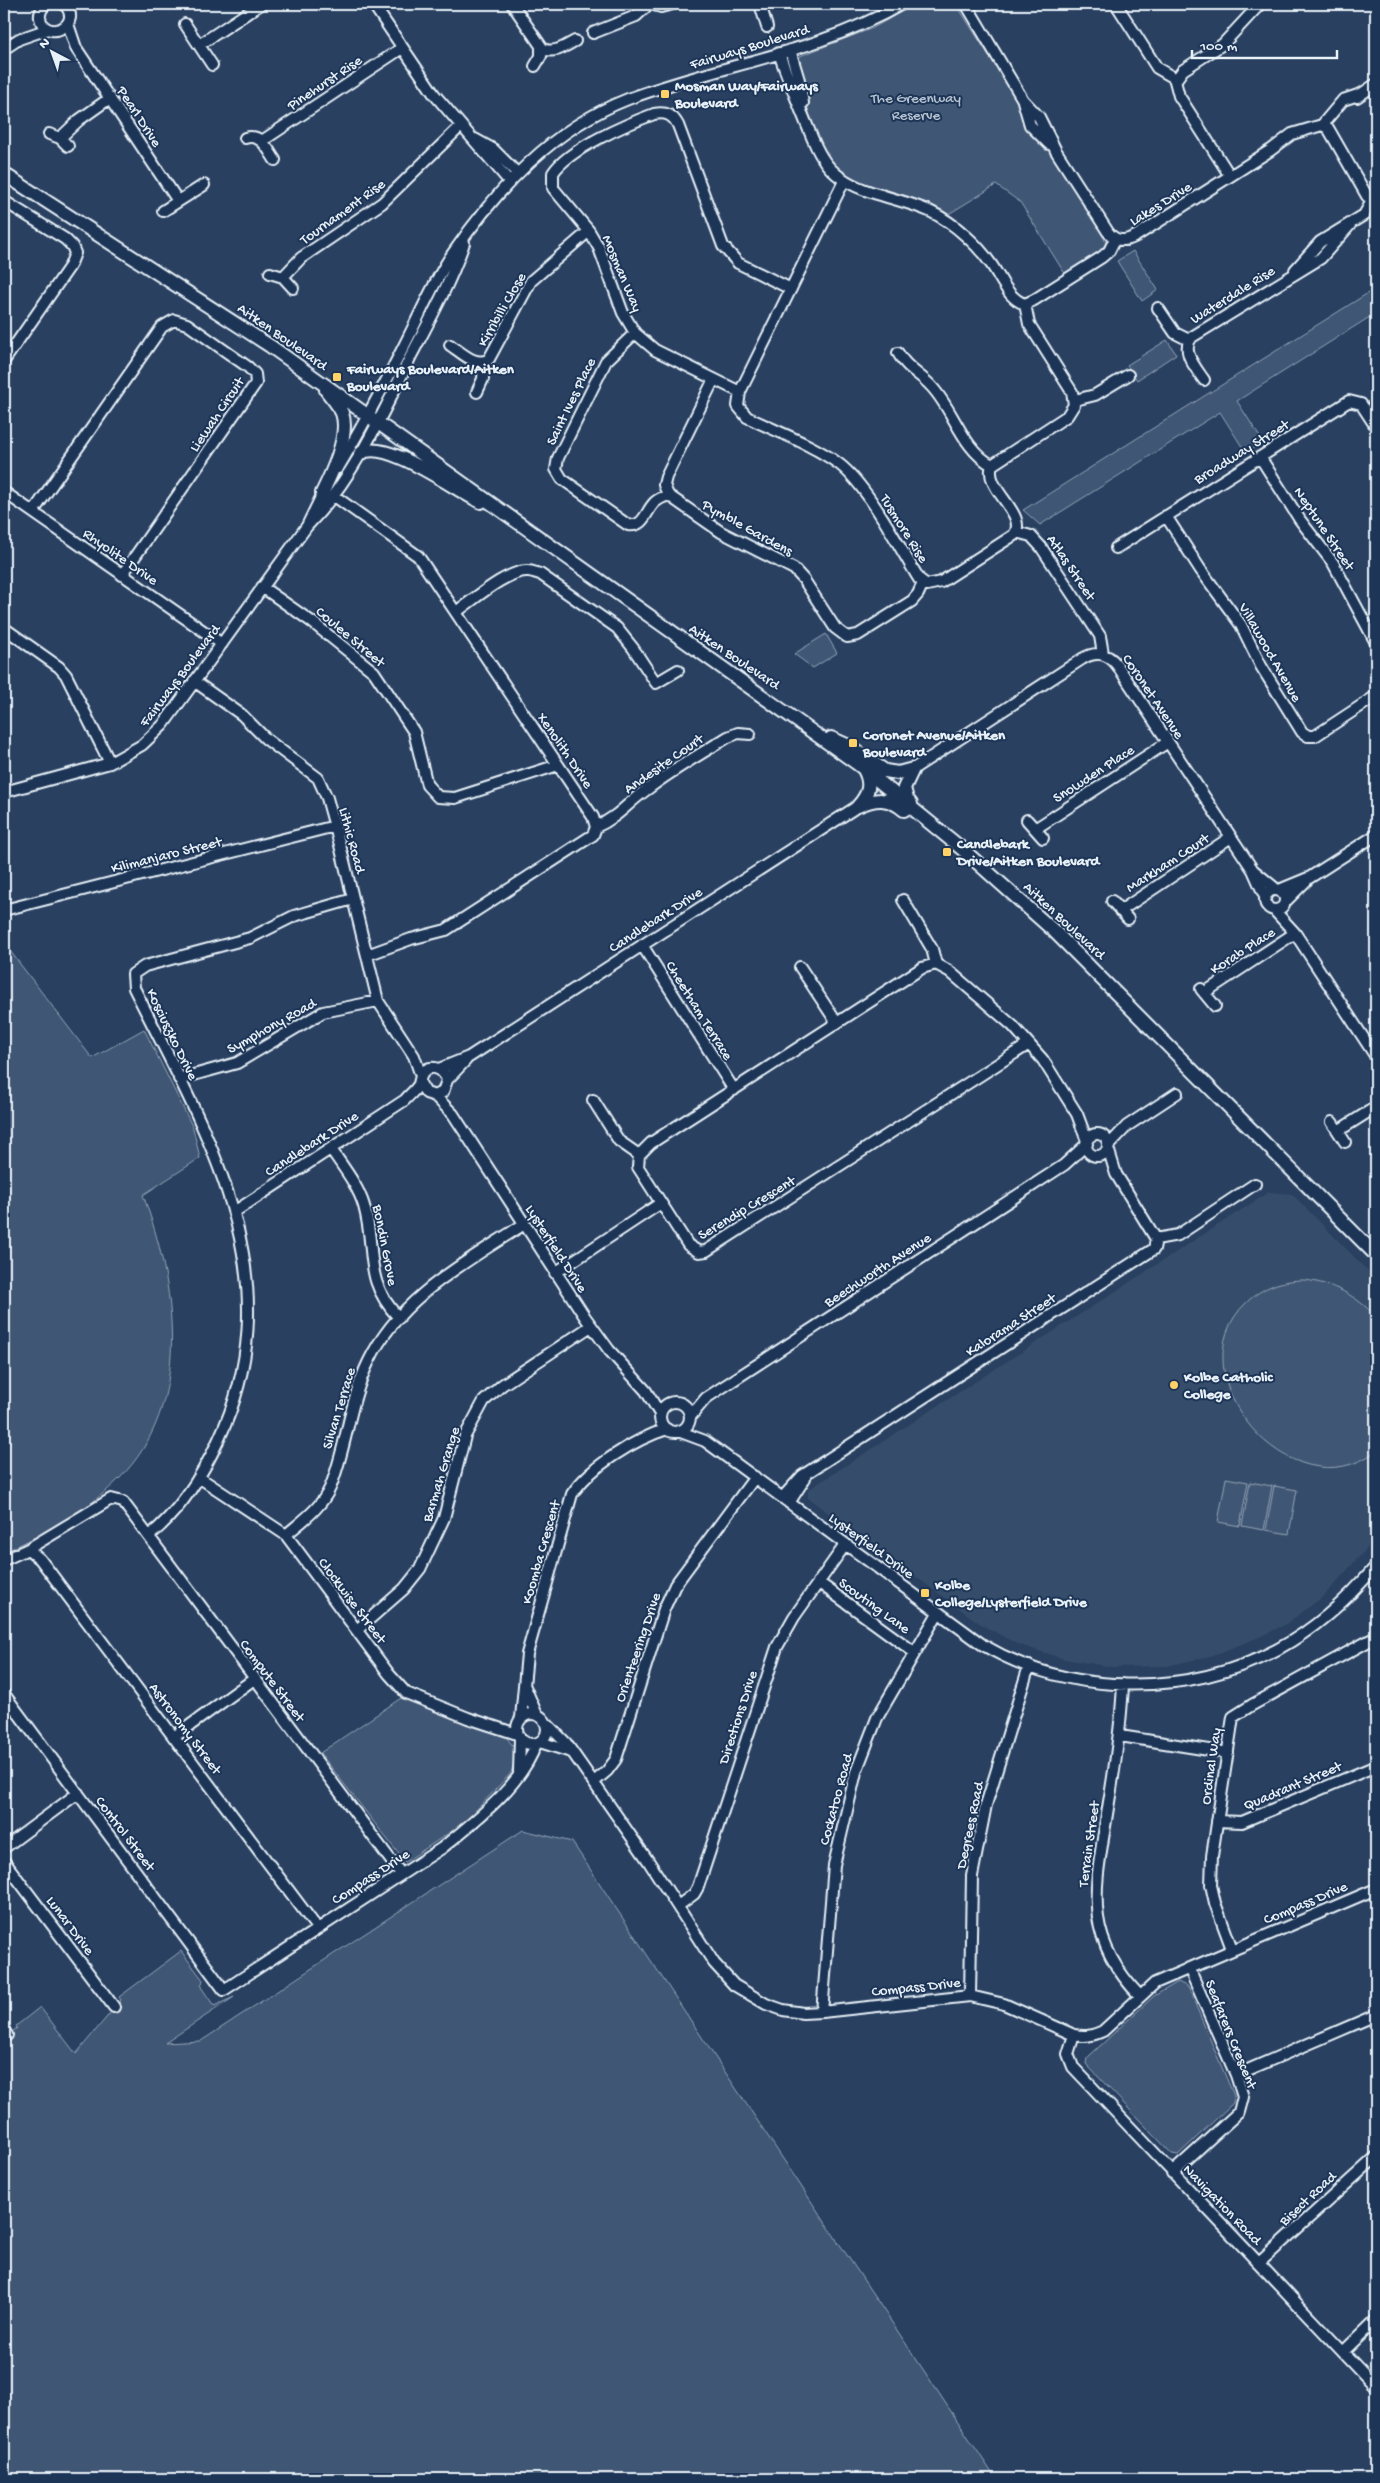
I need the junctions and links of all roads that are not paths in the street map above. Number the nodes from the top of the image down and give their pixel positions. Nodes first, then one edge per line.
1 (64, 4) edge
2 (74, 4) edge
3 (262, 4) edge
4 (373, 4) edge
5 (512, 4) edge
6 (650, 4) edge
7 (673, 4) edge
8 (760, 4) edge
9 (902, 4) edge
10 (1116, 4) edge
11 (1259, 4) edge
12 (965, 6) edge
13 (42, 8) edge
14 (69, 19) junction
15 (185, 24) dead end
16 (767, 28) dead end
17 (52, 30) junction
18 (593, 33) dead end
19 (19, 39) junction
20 (575, 41) dead end
21 (199, 45) junction
22 (541, 47) junction
23 (76, 48) junction
24 (402, 48) junction
25 (4, 49) edge
26 (790, 50) junction
27 (779, 53) junction
28 (212, 65) dead end
29 (534, 66) dead end
30 (1176, 79) junction
31 (1376, 84) edge
32 (110, 98) junction
33 (807, 123) junction
34 (461, 126) junction
35 (1324, 128) junction
36 (49, 134) dead end
37 (244, 138) dead end
38 (474, 138) junction
39 (262, 141) junction
40 (275, 160) dead end
41 (517, 173) junction
42 (4, 174) edge
43 (1230, 176) junction
44 (510, 181) junction
45 (844, 181) junction
46 (204, 185) dead end
47 (4, 201) edge
48 (178, 201) junction
49 (1374, 202) edge
50 (163, 211) dead end
51 (470, 231) junction
52 (589, 231) junction
53 (1115, 239) junction
54 (270, 273) dead end
55 (283, 277) junction
56 (292, 288) dead end
57 (791, 289) junction
58 (426, 302) junction
59 (1025, 304) junction
60 (436, 306) junction
61 (1158, 308) dead end
62 (635, 333) junction
63 (1189, 340) junction
64 (450, 344) dead end
65 (898, 353) dead end
66 (4, 360) edge
67 (484, 362) junction
68 (1128, 375) dead end
69 (317, 379) junction
70 (714, 379) junction
71 (1204, 380) dead end
72 (477, 392) dead end
73 (740, 392) junction
74 (1075, 400) junction
75 (373, 418) junction
76 (1376, 427) edge
77 (360, 454) junction
78 (1260, 456) junction
79 (992, 465) junction
80 (4, 492) edge
81 (328, 494) junction
82 (668, 495) junction
83 (32, 512) junction
84 (509, 514) junction
85 (1166, 516) junction
86 (1016, 532) junction
87 (1116, 548) dead end
88 (122, 574) junction
89 (923, 583) junction
90 (262, 587) junction
91 (456, 612) junction
92 (4, 628) edge
93 (1376, 643) edge
94 (222, 644) junction
95 (1099, 654) junction
96 (678, 670) dead end
97 (194, 681) junction
98 (1376, 696) edge
99 (810, 728) junction
100 (750, 734) dead end
101 (1168, 742) junction
102 (110, 763) junction
103 (558, 766) junction
104 (862, 767) junction
105 (913, 769) junction
106 (4, 792) edge
107 (858, 806) junction
108 (917, 811) junction
109 (1027, 820) dead end
110 (335, 826) junction
111 (596, 827) junction
112 (1035, 829) junction
113 (1376, 835) edge
114 (1231, 837) junction
115 (1043, 838) dead end
116 (1252, 870) junction
117 (996, 878) junction
118 (1309, 878) junction
119 (1277, 889) junction
120 (1265, 897) junction
121 (353, 899) junction
122 (903, 900) dead end
123 (1112, 901) dead end
124 (1286, 902) junction
125 (4, 910) edge
126 (1274, 910) junction
127 (1120, 911) junction
128 (1128, 919) dead end
129 (1296, 933) junction
130 (642, 945) junction
131 (367, 955) junction
132 (936, 964) junction
133 (800, 967) dead end
134 (378, 1001) junction
135 (1215, 1006) dead end
136 (837, 1023) junction
137 (1029, 1044) junction
138 (414, 1056) junction
139 (469, 1057) junction
140 (1376, 1057) edge
141 (436, 1068) junction
142 (179, 1080) junction
143 (420, 1080) junction
144 (446, 1084) junction
145 (734, 1090) junction
146 (1177, 1093) dead end
147 (430, 1094) junction
148 (405, 1100) junction
149 (594, 1100) dead end
150 (1376, 1107) edge
151 (453, 1114) junction
152 (1077, 1114) junction
153 (1332, 1122) dead end
154 (1127, 1126) junction
155 (1338, 1131) junction
156 (1100, 1135) junction
157 (1087, 1142) junction
158 (1345, 1142) dead end
159 (1108, 1147) junction
160 (331, 1149) junction
161 (639, 1154) junction
162 (1093, 1156) junction
163 (1064, 1166) junction
164 (1116, 1174) junction
165 (1256, 1184) dead end
166 (661, 1203) junction
167 (234, 1212) junction
168 (524, 1224) junction
169 (1156, 1239) junction
170 (1376, 1255) edge
171 (556, 1273) junction
172 (398, 1318) junction
173 (591, 1326) junction
174 (646, 1391) junction
175 (706, 1398) junction
176 (670, 1403) junction
177 (685, 1405) junction
178 (690, 1418) junction
179 (662, 1422) junction
180 (678, 1431) junction
181 (705, 1441) junction
182 (200, 1478) junction
183 (754, 1478) junction
184 (785, 1500) junction
185 (286, 1535) junction
186 (149, 1536) junction
187 (845, 1545) junction
188 (28, 1549) junction
189 (4, 1560) edge
190 (1376, 1566) edge
191 (818, 1582) junction
192 (938, 1613) junction
193 (357, 1630) junction
194 (1376, 1637) edge
195 (914, 1652) junction
196 (1029, 1666) junction
197 (254, 1679) junction
198 (523, 1684) junction
199 (1123, 1684) junction
200 (4, 1694) edge
201 (537, 1714) junction
202 (520, 1719) junction
203 (547, 1724) junction
204 (489, 1725) junction
205 (518, 1736) junction
206 (1120, 1736) junction
207 (174, 1737) junction
208 (538, 1743) junction
209 (571, 1752) junction
210 (1228, 1753) junction
211 (1376, 1766) edge
212 (519, 1772) junction
213 (594, 1782) junction
214 (78, 1793) junction
215 (1217, 1821) junction
216 (4, 1848) edge
217 (4, 1861) edge
218 (401, 1874) junction
219 (1376, 1889) edge
220 (678, 1906) junction
221 (317, 1928) junction
222 (1232, 1949) junction
223 (1189, 1968) junction
224 (224, 1990) joint
225 (970, 1996) junction
226 (1140, 1996) junction
227 (114, 2007) dead end
228 (822, 2012) junction
229 (1376, 2015) edge
230 (1074, 2035) junction
231 (1236, 2075) junction
232 (1376, 2157) edge
233 (1172, 2173) junction
234 (1259, 2263) junction
235 (1376, 2320) edge
236 (1343, 2352) junction
237 (1376, 2387) edge

1 - 14 street, Pearl Drive
2 - 14 street
3 - 21 street
4 - 24 street
5 - 22 street
6 - 7 street
6 - 18 street
8 - 16 street
9 - 26 street, Fairways Boulevard
10 - 30 street
11 - 30 street
12 - 53 street, Lakes Drive
13 - 17 street, Pearl Drive
13 - 19 street
14 - 17 street
14 - 23 street, Pearl Drive
15 - 21 street
17 - 19 street
17 - 23 street, Pearl Drive
19 - 25 street
20 - 22 street
21 - 28 street
22 - 29 street
23 - 32 street, Pearl Drive
24 - 34 street
24 - 39 street, Pinehurst Rise
26 - 27 street, Fairways Boulevard
26 - 33 street
27 - 33 street
27 - 41 street, Fairways Boulevard
30 - 43 street
31 - 35 street
32 - 36 street
32 - 48 street, Pearl Drive
33 - 45 street
34 - 38 street
34 - 55 street, Tournament Rise
35 - 43 street, Lakes Drive
35 - 49 street
37 - 39 street
38 - 41 street
38 - 44 street
39 - 40 street
41 - 44 street, Fairways Boulevard
42 - 69 main road, Aitken Boulevard
43 - 53 street, Lakes Drive
44 - 51 street, Fairways Boulevard
45 - 57 street
45 - 59 street
46 - 48 street
47 - 66 street
48 - 50 street
49 - 63 street, Waterdale Rise
51 - 58 street, Fairways Boulevard
51 - 60 street, Fairways Boulevard
52 - 57 street, Mosman Way
52 - 62 street, Mosman Way
52 - 67 street, Kirribilli Close
53 - 59 street
54 - 55 street
55 - 56 street
57 - 73 street
58 - 60 street
58 - 75 street, Fairways Boulevard
59 - 74 street
60 - 75 street, Fairways Boulevard
61 - 63 street, Waterdale Rise
62 - 70 street, Mosman Way
62 - 82 street, Saint Ives Place
63 - 71 street, Waterdale Rise
64 - 67 street, Kirribilli Close
65 - 79 street
67 - 72 street, Kirribilli Close
68 - 74 street
69 - 75 main road, Aitken Boulevard
69 - 81 main road
70 - 73 street, Mosman Way
70 - 82 street
73 - 89 street, Tusmore Rise
74 - 79 street
75 - 77 street, Fairways Boulevard
75 - 81 street, Fairways Boulevard
75 - 84 main road, Aitken Boulevard
76 - 78 street, Broadway Street
77 - 81 street, Fairways Boulevard
77 - 84 main road
78 - 85 street, Broadway Street
78 - 93 street, Neptune Street
79 - 86 street
80 - 83 street, Rhyolite Drive
81 - 90 street, Fairways Boulevard
81 - 91 street, Xenolith Drive
82 - 89 street, Pymble Gardens
83 - 88 street, Rhyolite Drive
83 - 88 street, Liewah Circuit
84 - 99 main road, Aitken Boulevard
85 - 87 street, Broadway Street
85 - 98 street, Villawood Avenue
86 - 89 street, Tusmore Rise
86 - 95 street, Atlas Street
88 - 94 street, Rhyolite Drive
90 - 94 street, Fairways Boulevard
90 - 103 street, Coulee Street
91 - 96 street
91 - 103 street, Xenolith Drive
92 - 102 street
94 - 97 street, Fairways Boulevard
95 - 101 street, Coronet Avenue
95 - 105 street
97 - 102 street, Fairways Boulevard
97 - 110 street, Lithic Road
99 - 104 main road, Aitken Boulevard
99 - 105 main road
100 - 111 street, Andesite Court
101 - 112 street, Snowden Place
101 - 114 street, Coronet Avenue
102 - 106 street, Fairways Boulevard
103 - 111 street, Xenolith Drive
104 - 107 main road
104 - 108 main road, Aitken Boulevard
105 - 108 main road
107 - 117 main road
107 - 130 street, Candlebark Drive
108 - 117 main road, Aitken Boulevard
109 - 112 street
110 - 121 street, Lithic Road
110 - 125 street, Kilimanjaro Street
111 - 131 street
112 - 115 street
113 - 118 street
114 - 116 street, Coronet Avenue
114 - 127 street, Markham Court
116 - 119 street, Coronet Avenue
116 - 120 street, Coronet Avenue
117 - 170 main road, Aitken Boulevard
118 - 119 street
118 - 124 street
119 - 120 street
119 - 124 street
120 - 126 street
121 - 131 street, Lithic Road
121 - 142 street, Kosciuszko Drive
122 - 132 street
123 - 127 street, Markham Court
124 - 126 street
124 - 129 street
126 - 129 street
127 - 128 street, Markham Court
129 - 135 street, Korab Place
129 - 140 street
130 - 139 street, Candlebark Drive
130 - 145 street, Cheetham Terrace
131 - 134 street, Lithic Road
132 - 136 street
132 - 137 street
133 - 136 street
134 - 138 street, Lithic Road
134 - 142 street, Symphony Road
136 - 145 street
137 - 152 street
137 - 166 street, Serendip Crescent
138 - 141 street, Lithic Road
138 - 143 street, Lithic Road
139 - 141 street, Candlebark Drive
139 - 144 street, Candlebark Drive
141 - 143 street
141 - 144 street
142 - 167 street, Kosciuszko Drive
143 - 147 street
143 - 148 street, Candlebark Drive
144 - 147 street
144 - 151 street, Lysterfield Drive
145 - 161 street
146 - 154 street
147 - 148 street, Candlebark Drive
147 - 151 street, Lysterfield Drive
148 - 160 street, Candlebark Drive
149 - 161 street
150 - 155 street
151 - 168 street, Lysterfield Drive
152 - 156 street
152 - 157 street
153 - 155 street
154 - 156 street
154 - 159 street
155 - 158 street
156 - 157 street
156 - 159 street
157 - 162 street
157 - 163 street, Beechworth Avenue
159 - 162 street
159 - 164 street
160 - 167 street, Candlebark Drive
160 - 172 street, Bondin Grove
161 - 166 street, Serendip Crescent
162 - 163 street, Beechworth Avenue
162 - 164 street
163 - 175 street, Beechworth Avenue
164 - 169 street
165 - 169 street
166 - 171 street
167 - 182 street, Kosciuszko Drive
168 - 171 street, Lysterfield Drive
168 - 172 street, Silvan Terrace
169 - 184 street, Kalorama Street
171 - 173 street, Lysterfield Drive
172 - 185 street, Silvan Terrace
173 - 174 street, Lysterfield Drive
173 - 193 street, Barmah Grange
174 - 176 street, Lysterfield Drive
174 - 179 street, Lysterfield Drive
175 - 177 street, Beechworth Avenue
175 - 178 street, Beechworth Avenue
176 - 177 street
176 - 179 street
177 - 178 street
178 - 180 street
178 - 181 street, Lysterfield Drive
179 - 180 street
179 - 198 street, Koomba Crescent
180 - 181 street, Lysterfield Drive
181 - 183 street, Lysterfield Drive
182 - 185 street, Clockwise Street
182 - 186 street, Kosciuszko Drive
183 - 184 street, Lysterfield Drive
183 - 213 street, Orienteering Drive
184 - 187 street, Lysterfield Drive
185 - 193 street, Clockwise Street
186 - 188 street, Compute Street
186 - 197 street, Compute Street
187 - 191 street, Directions Drive
187 - 192 street, Lysterfield Drive
188 - 189 street
188 - 207 street, Astronomy Street
190 - 199 street, Lysterfield Drive
191 - 195 street, Scouting Lane
191 - 220 street, Directions Drive
192 - 195 street, Cockatoo Road
192 - 196 street, Lysterfield Drive
193 - 204 street, Clockwise Street
194 - 210 street, Ordinal Way
195 - 228 street, Cockatoo Road
196 - 199 street, Lysterfield Drive
196 - 225 street, Degrees Road
197 - 207 street
197 - 218 street, Compute Street
198 - 201 street
198 - 202 street, Koomba Crescent
199 - 206 street, Terrain Street
200 - 214 street, Control Street
201 - 202 street
201 - 203 street
202 - 204 street
202 - 205 street
203 - 208 street
203 - 209 street, Compass Drive
204 - 205 street, Clockwise Street
205 - 208 street
205 - 212 street
206 - 210 street
206 - 226 street, Terrain Street
207 - 221 street, Astronomy Street
208 - 209 street
208 - 212 street, Compass Drive
209 - 213 street, Compass Drive
210 - 215 street, Ordinal Way
211 - 215 street, Quadrant Street
212 - 218 street, Compass Drive
213 - 220 street, Compass Drive
214 - 216 street
214 - 224 street, Control Street
215 - 222 street, Ordinal Way
217 - 227 street, Lunar Drive
218 - 221 street, Compass Drive
219 - 222 street, Compass Drive
220 - 228 street, Compass Drive
221 - 224 street, Compass Drive
222 - 223 street, Compass Drive
223 - 226 street, Compass Drive
223 - 231 street, Seafarers Crescent
225 - 228 street, Compass Drive
225 - 230 street, Compass Drive
226 - 230 street, Compass Drive
229 - 231 street
230 - 233 street, Navigation Road
231 - 233 street, Seafarers Crescent
232 - 234 street, Bisect Road
233 - 234 street, Navigation Road
234 - 236 street, Navigation Road
235 - 236 street
236 - 237 street, Navigation Road

